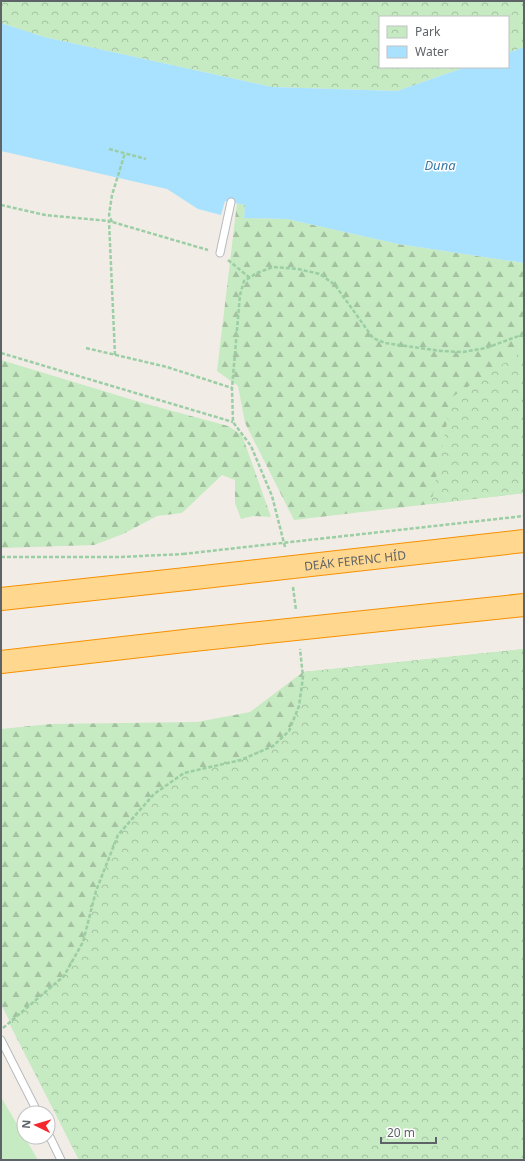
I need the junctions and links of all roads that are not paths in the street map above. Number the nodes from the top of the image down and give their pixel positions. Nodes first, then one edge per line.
1 (231, 202) dead end
2 (220, 253) road end
3 (524, 541) edge
4 (1, 599) edge
5 (524, 605) edge
6 (1, 662) edge
7 (1, 1040) edge
8 (34, 1105) edge
9 (54, 1145) edge
10 (62, 1160) edge

1 - 2 lane
3 - 4 highway, DEÁK FERENC HÍD, bridge
5 - 6 highway, bridge
7 - 8 lane
9 - 10 lane

